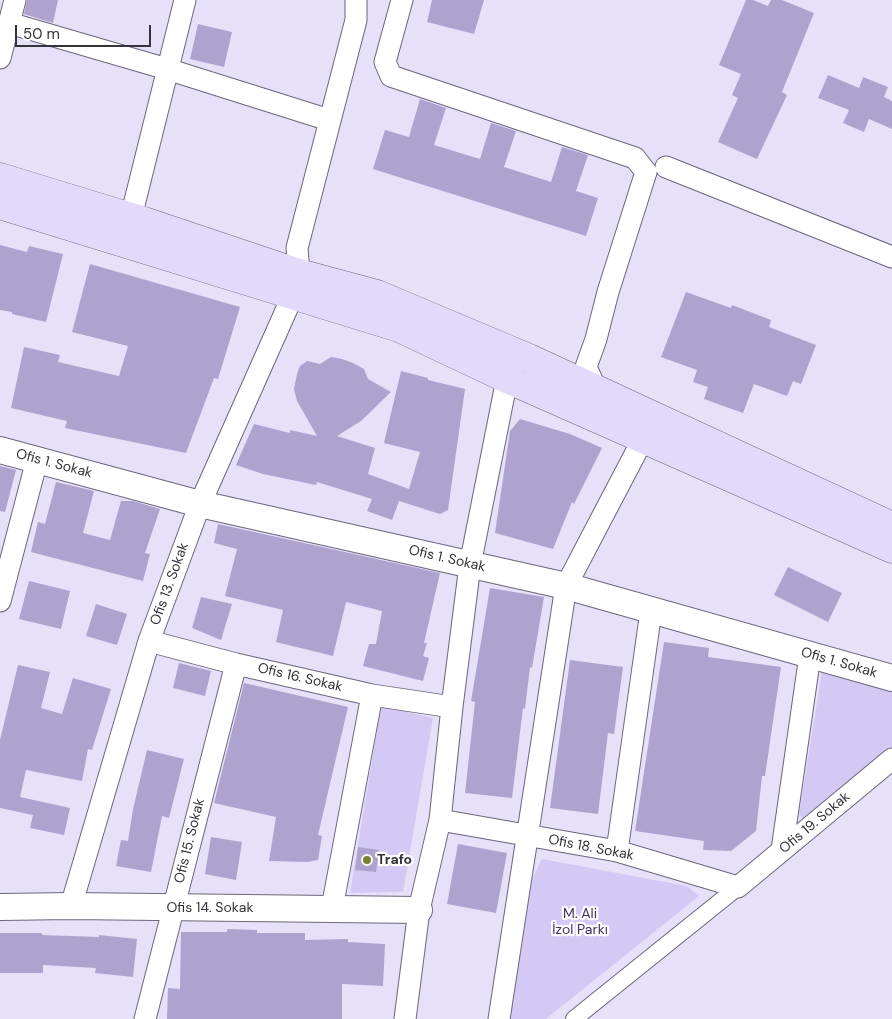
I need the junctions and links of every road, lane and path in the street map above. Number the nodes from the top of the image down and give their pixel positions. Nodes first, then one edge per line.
1 (15, 0) edge
2 (184, 0) edge
3 (356, 0) edge
4 (402, 0) edge
5 (9, 23) junction
6 (0, 58) edge
7 (168, 69) junction
8 (329, 120) junction
9 (649, 166) junction
10 (0, 177) edge
11 (0, 205) edge
12 (131, 217) junction
13 (892, 257) edge
14 (296, 284) junction
15 (507, 379) junction
16 (596, 389) junction
17 (643, 439) junction
18 (0, 450) edge
19 (38, 460) junction
20 (200, 504) junction
21 (892, 526) edge
22 (892, 549) edge
23 (470, 565) junction
24 (566, 586) junction
25 (0, 601) edge
26 (651, 611) junction
27 (149, 641) junction
28 (810, 655) junction
29 (236, 664) junction
30 (892, 678) edge
31 (372, 695) junction
32 (452, 707) junction
33 (892, 758) edge
34 (440, 820) junction
35 (528, 836) junction
36 (782, 850) junction
37 (617, 851) junction
38 (738, 888) junction
39 (71, 906) junction
40 (0, 907) edge
41 (173, 908) junction
42 (332, 908) junction
43 (419, 910) junction
44 (146, 1019) edge
45 (405, 1019) edge
46 (499, 1019) edge
47 (574, 1019) edge

1 - 5 street
2 - 7 street
3 - 8 street
4 - 9 street
5 - 6 street
5 - 7 street
7 - 8 street
7 - 12 street
8 - 14 street
9 - 13 street
9 - 16 street
10 - 12 main road
11 - 14 main road
12 - 14 main road
14 - 15 main road
14 - 16 main road
14 - 20 street, Ofis 13. Sokak
15 - 17 main road
15 - 23 street
16 - 21 main road
17 - 22 main road
17 - 24 street
18 - 19 street, Ofis 1. Sokak
19 - 20 street, Ofis 1. Sokak
19 - 25 street
20 - 23 street, Ofis 1. Sokak
20 - 27 street, Ofis 13. Sokak
23 - 24 street, Ofis 1. Sokak
23 - 32 street
24 - 26 street, Ofis 1. Sokak
24 - 35 street
26 - 28 street, Ofis 1. Sokak
26 - 37 street
27 - 29 street, Ofis 16. Sokak
27 - 39 street, Ofis 13. Sokak
28 - 30 street, Ofis 1. Sokak
28 - 36 street
29 - 31 street, Ofis 16. Sokak
29 - 41 street, Ofis 15. Sokak
31 - 32 street, Ofis 16. Sokak
31 - 42 street
32 - 34 street
33 - 36 street, Ofis 19. Sokak
34 - 35 street, Ofis 18. Sokak
34 - 43 street
35 - 37 street, Ofis 18. Sokak
35 - 46 street
36 - 38 street, Ofis 19. Sokak
37 - 38 street, Ofis 18. Sokak
38 - 47 street
39 - 40 street, Ofis 14. Sokak
39 - 41 street, Ofis 14. Sokak
41 - 42 street, Ofis 14. Sokak
41 - 44 street, Ofis 15. Sokak
42 - 43 street, Ofis 14. Sokak
43 - 45 street

